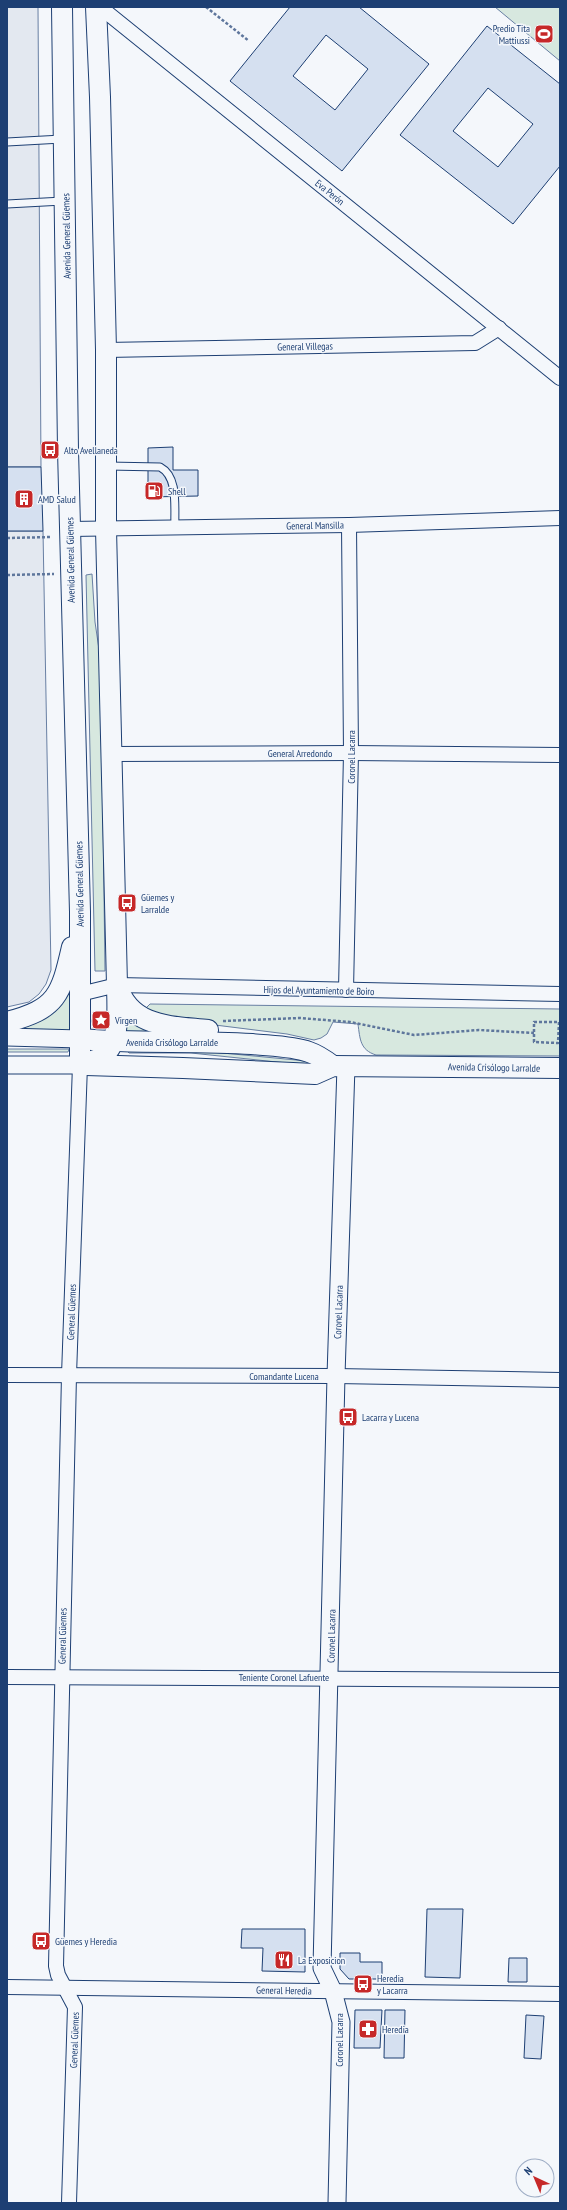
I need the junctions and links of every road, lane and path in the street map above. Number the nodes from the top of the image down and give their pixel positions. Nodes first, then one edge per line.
1 (62, 7) edge
2 (96, 7) edge
3 (100, 7) edge
4 (206, 7) edge
5 (249, 41) dead end
6 (64, 139) junction
7 (7, 142) edge
8 (65, 201) junction
9 (7, 204) edge
10 (499, 328) junction
11 (106, 350) junction
12 (560, 378) edge
13 (106, 466) junction
14 (560, 518) edge
15 (349, 525) junction
16 (175, 527) junction
17 (106, 529) junction
18 (70, 533) junction
19 (7, 538) edge
20 (70, 574) junction
21 (7, 575) edge
22 (351, 753) junction
23 (111, 754) junction
24 (560, 755) edge
25 (80, 912) junction
26 (117, 985) junction
27 (346, 990) junction
28 (80, 994) junction
29 (560, 994) edge
30 (7, 1022) edge
31 (218, 1022) dead end
32 (559, 1028) edge
33 (534, 1033) junction
34 (7, 1037) edge
35 (80, 1040) junction
36 (113, 1042) junction
37 (265, 1045) junction
38 (7, 1065) edge
39 (80, 1065) junction
40 (339, 1066) junction
41 (560, 1068) edge
42 (7, 1375) edge
43 (69, 1375) junction
44 (336, 1376) junction
45 (560, 1380) edge
46 (7, 1677) edge
47 (330, 1677) junction
48 (61, 1678) junction
49 (560, 1680) edge
50 (7, 1986) edge
51 (64, 1986) junction
52 (333, 1991) junction
53 (560, 1994) edge
54 (69, 2203) edge
55 (337, 2203) edge

1 - 6 main road, Avenida General Güemes
2 - 11 main road
3 - 10 street, Eva Perón
4 - 5 path
6 - 7 lane
6 - 8 main road, Avenida General Güemes
8 - 9 lane
8 - 18 main road, Avenida General Güemes
10 - 11 street, General Villegas
10 - 12 street, Eva Perón
11 - 13 main road
13 - 16 lane
13 - 17 main road
14 - 15 street, General Mansilla
15 - 16 street, General Mansilla
15 - 22 street, Coronel Lacarra
16 - 17 street, General Mansilla
17 - 18 street, General Mansilla
17 - 23 main road
18 - 19 path
18 - 20 main road, Avenida General Güemes
20 - 21 path
20 - 25 main road, Avenida General Güemes
22 - 23 street, General Arredondo
22 - 24 street, General Arredondo
22 - 27 street, Coronel Lacarra
23 - 26 main road
25 - 28 main road, Avenida General Güemes
25 - 30 main road
26 - 27 street, Hijos del Ayuntamiento de Boiro
26 - 28 street, Hijos del Ayuntamiento de Boiro
26 - 36 main road
26 - 37 main road
27 - 29 street, Hijos del Ayuntamiento de Boiro
28 - 35 main road, Avenida General Güemes
31 - 33 path
32 - 33 path
32 - 33 path
34 - 35 street, Avenida Crisólogo Larralde
35 - 36 main road, Avenida Crisólogo Larralde
35 - 39 main road, Avenida General Güemes
36 - 37 main road, Avenida Crisólogo Larralde
36 - 39 main road
37 - 40 main road, Avenida Crisólogo Larralde
38 - 39 street, Avenida Crisólogo Larralde
39 - 40 main road, Avenida Crisólogo Larralde
39 - 43 street, General Güemes
40 - 41 main road, Avenida Crisólogo Larralde
40 - 44 street, Coronel Lacarra
42 - 43 street, Comandante Lucena
43 - 44 street, Comandante Lucena
43 - 48 street, General Güemes
44 - 45 street, Comandante Lucena
44 - 47 street, Coronel Lacarra
46 - 48 street, Teniente Coronel Lafuente
47 - 48 street, Teniente Coronel Lafuente
47 - 49 street, Teniente Coronel Lafuente
47 - 52 street, Coronel Lacarra
48 - 51 street, General Güemes
50 - 51 street, General Heredia
51 - 52 street, General Heredia
51 - 54 street, General Güemes
52 - 53 street, General Heredia
52 - 55 street, Coronel Lacarra

